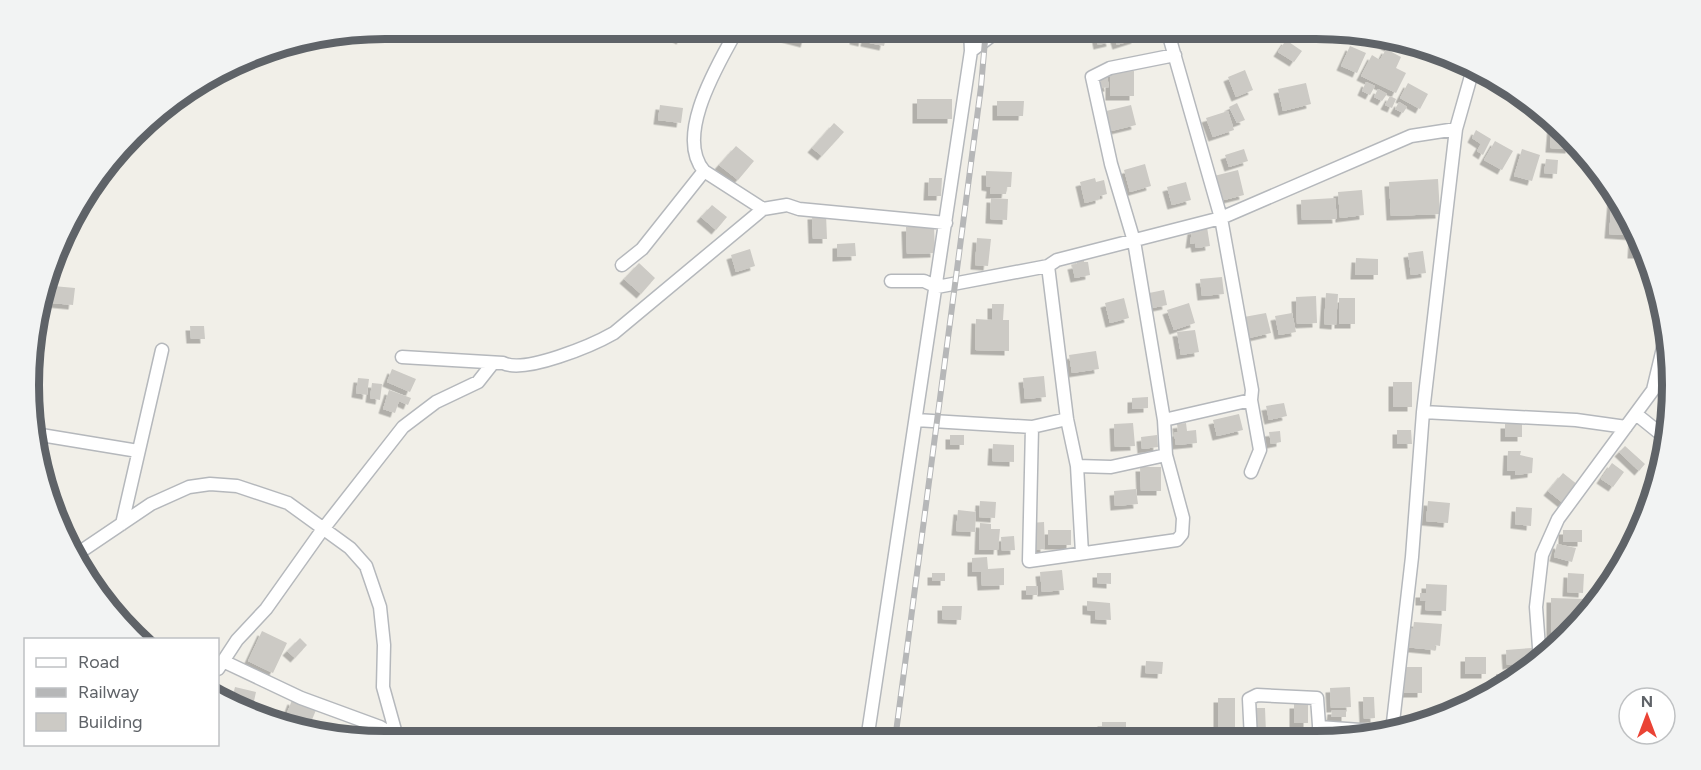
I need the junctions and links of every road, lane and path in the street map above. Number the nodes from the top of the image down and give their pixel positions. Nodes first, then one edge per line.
1 (732, 39) edge
2 (970, 39) edge
3 (988, 39) edge
4 (1170, 39) edge
5 (971, 51) junction
6 (1175, 55) junction
7 (1471, 76) edge
8 (1456, 129) junction
9 (704, 171) junction
10 (764, 208) junction
11 (1221, 218) junction
12 (946, 223) junction
13 (1134, 242) junction
14 (622, 265) dead end
15 (1048, 266) junction
16 (891, 281) dead end
17 (937, 287) junction
18 (162, 350) dead end
19 (402, 357) dead end
20 (1661, 358) edge
21 (493, 363) junction
22 (1251, 400) junction
23 (1423, 412) junction
24 (1636, 414) junction
25 (1067, 419) junction
26 (916, 420) junction
27 (1164, 420) junction
28 (1032, 427) junction
29 (1626, 427) junction
30 (1659, 432) edge
31 (43, 435) edge
32 (138, 451) junction
33 (1166, 455) junction
34 (1077, 466) junction
35 (1251, 472) dead end
36 (122, 524) junction
37 (323, 529) junction
38 (82, 551) edge
39 (1082, 553) junction
40 (1539, 649) edge
41 (221, 666) edge
42 (1392, 722) edge
43 (385, 731) edge
44 (394, 731) edge
45 (868, 731) edge
46 (1251, 731) edge
47 (1320, 731) edge

1 - 9 street
2 - 5 street
3 - 5 street
4 - 6 street
5 - 12 street
6 - 11 street
6 - 13 street
7 - 8 street
8 - 11 street
8 - 23 street
9 - 10 street
9 - 14 street
10 - 12 street
10 - 21 street
11 - 13 street
11 - 22 street
12 - 17 street
13 - 15 street
13 - 27 street
15 - 17 street
15 - 25 street
16 - 17 street
17 - 26 street
18 - 32 street
19 - 21 street
20 - 24 street
21 - 37 street
22 - 27 street
22 - 35 street
23 - 29 street
23 - 42 street
24 - 29 street
24 - 30 street
25 - 28 street
25 - 34 street
26 - 28 street
26 - 45 street
27 - 33 street
28 - 39 street
29 - 40 street
31 - 32 street
32 - 36 street
33 - 34 street
33 - 39 street
34 - 39 street
36 - 37 street
36 - 38 street
37 - 41 street
37 - 44 street
41 - 43 street
46 - 47 street

